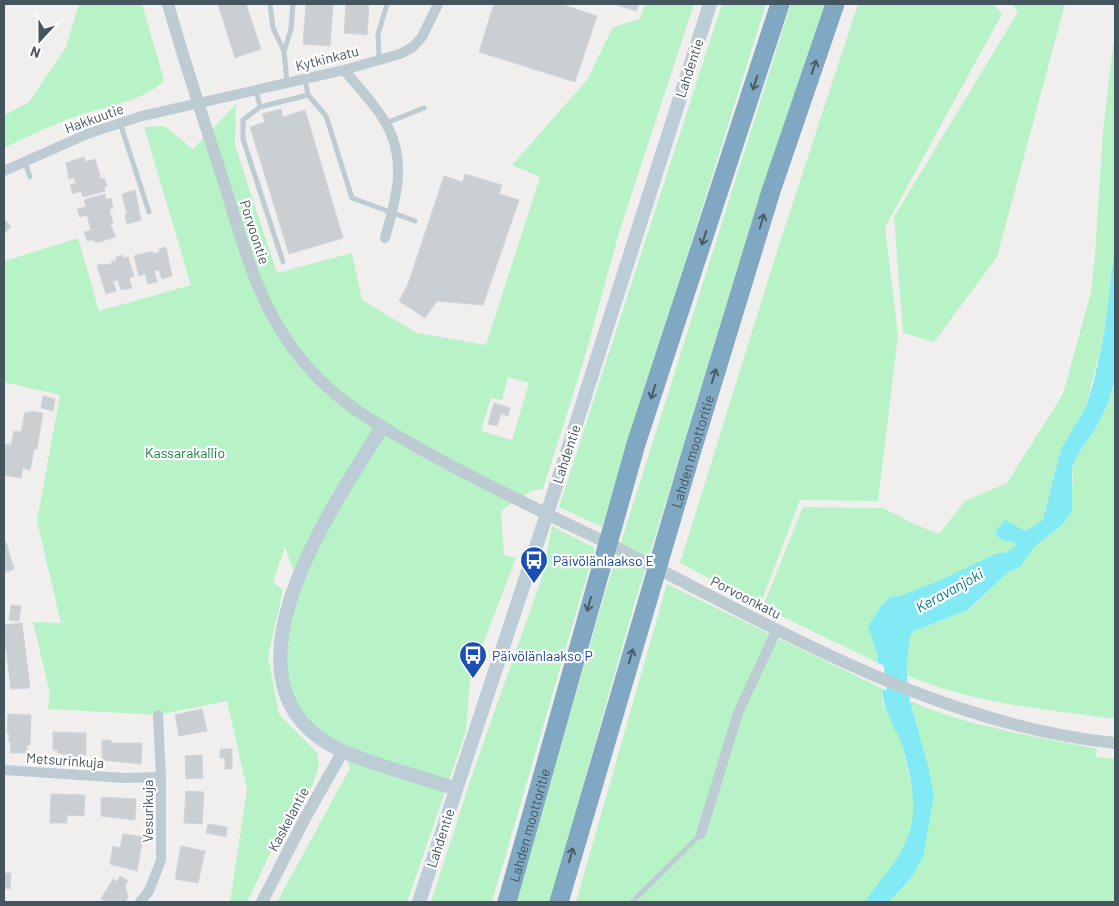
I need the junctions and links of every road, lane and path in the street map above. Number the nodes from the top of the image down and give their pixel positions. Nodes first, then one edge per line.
1 (168, 4) edge
2 (270, 4) edge
3 (293, 4) edge
4 (387, 4) edge
5 (438, 4) edge
6 (710, 4) edge
7 (780, 4) edge
8 (835, 4) edge
9 (284, 52) junction
10 (379, 60) junction
11 (344, 70) junction
12 (305, 78) junction
13 (287, 82) junction
14 (256, 89) junction
15 (308, 95) junction
16 (197, 103) junction
17 (260, 107) junction
18 (424, 108) dead end
19 (120, 123) junction
20 (386, 123) junction
21 (25, 161) junction
22 (4, 171) edge
23 (30, 177) dead end
24 (149, 212) dead end
25 (392, 213) junction
26 (415, 221) dead end
27 (385, 238) dead end
28 (283, 262) dead end
29 (382, 427) junction
30 (777, 629) junction
31 (158, 715) dead end
32 (1115, 743) edge
33 (343, 751) junction
34 (4, 770) edge
35 (161, 777) junction
36 (456, 789) junction
37 (700, 834) joint
38 (140, 902) edge
39 (262, 902) edge
40 (419, 902) edge
41 (507, 902) edge
42 (558, 902) edge
43 (632, 902) edge

1 - 16 street, Porvoontie
2 - 9 lane
3 - 9 lane
4 - 10 lane
5 - 10 street, Kytkinkatu
6 - 36 main road, Lahdentie
7 -> 41 highway, Lahden moottoritie
42 -> 8 highway, Lahden moottoritie
9 - 13 lane
10 - 11 street, Kytkinkatu
11 - 12 street, Kytkinkatu
11 - 20 street
12 - 13 street, Kytkinkatu
12 - 15 lane
13 - 14 street, Kytkinkatu
14 - 16 street, Kytkinkatu
14 - 17 lane
15 - 17 lane
15 - 25 lane
16 - 19 street, Hakkuutie
16 - 29 street, Porvoontie
17 - 28 lane
18 - 20 lane
19 - 21 street, Hakkuutie
19 - 24 lane
20 - 25 street
21 - 22 street, Hakkuutie
21 - 23 lane
25 - 26 lane
25 - 27 street
29 - 30 street, Porvoonkatu
29 - 33 main road
30 - 32 street, Porvoonkatu
30 - 37 street
31 - 35 street, Vesurikuja
33 - 36 main road
33 - 39 street, Kaskelantie
34 - 35 street, Metsurinkuja
35 - 38 street, Vesurikuja
36 - 40 main road, Lahdentie
37 - 43 lane

